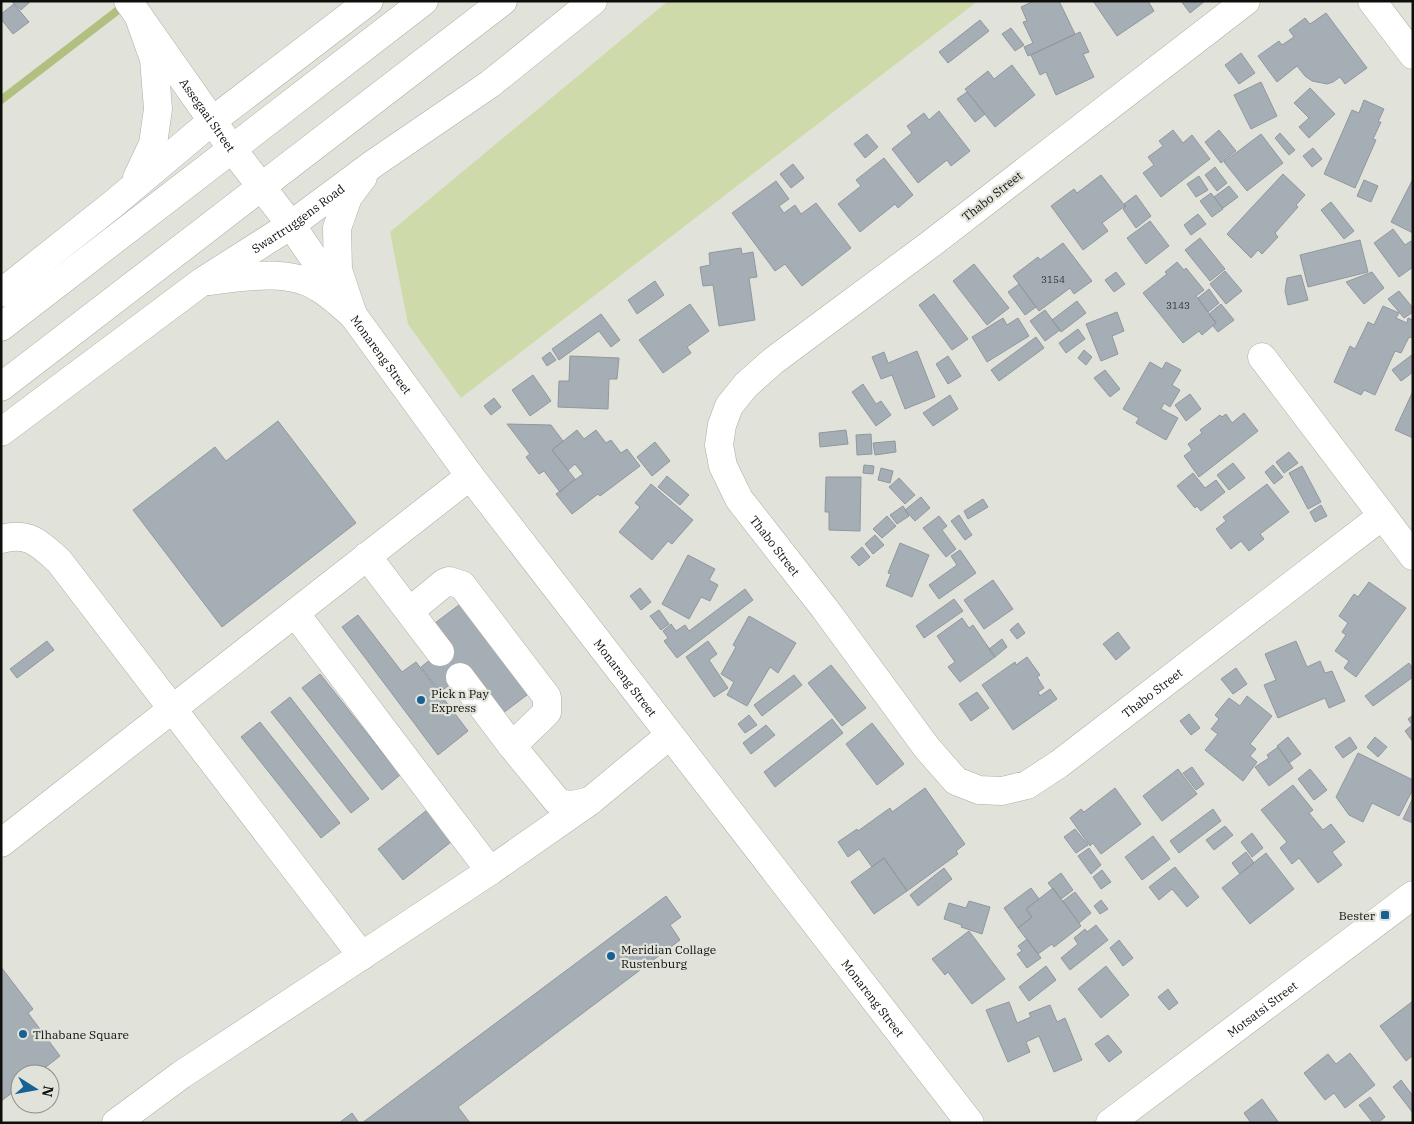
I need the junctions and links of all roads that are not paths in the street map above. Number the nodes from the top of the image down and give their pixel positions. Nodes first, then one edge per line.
1 (369, 1) edge
2 (424, 1) edge
3 (503, 1) edge
4 (593, 1) edge
5 (1246, 1) edge
6 (1372, 1) edge
7 (134, 11) edge
8 (1413, 55) edge
9 (212, 121) junction
10 (232, 149) junction
11 (373, 164) junction
12 (261, 187) junction
13 (112, 205) junction
14 (291, 225) junction
15 (203, 281) junction
16 (1, 293) edge
17 (353, 315) junction
18 (1, 327) edge
19 (1262, 357) dead end
20 (1, 387) edge
21 (1, 432) edge
22 (470, 476) junction
23 (1382, 516) junction
24 (1, 539) edge
25 (367, 556) junction
26 (1413, 556) edge
27 (410, 611) junction
28 (295, 613) junction
29 (440, 652) dead end
30 (460, 677) dead end
31 (172, 710) junction
32 (670, 736) junction
33 (512, 746) junction
34 (590, 801) junction
35 (1, 844) edge
36 (490, 871) junction
37 (1413, 895) edge
38 (362, 956) junction
39 (116, 1123) edge
40 (970, 1123) edge
41 (1110, 1123) edge

1 - 9 street
2 - 10 street
3 - 12 street
4 - 11 street, Swartruggens Road
5 - 23 street, Thabo Street
6 - 8 street
7 - 9 street, Assegaai Street
7 - 13 street
9 - 10 street, Assegaai Street
9 - 13 street
10 - 12 street, Assegaai Street
10 - 18 street
11 - 14 street, Swartruggens Road
11 - 17 street
12 - 14 street, Assegaai Street
12 - 20 street
13 - 16 street
14 - 15 street, Swartruggens Road
14 - 17 street, Monareng Street
15 - 17 street
15 - 21 street, Swartruggens Road
17 - 22 street, Monareng Street
19 - 23 street
22 - 25 street
22 - 32 street, Monareng Street
23 - 26 street
24 - 31 street
25 - 27 street
25 - 28 street
27 - 29 street
27 - 33 street
28 - 31 street
28 - 36 street
30 - 33 street
31 - 35 street
31 - 38 street
32 - 34 street
32 - 40 street, Monareng Street
33 - 34 street
34 - 36 street
36 - 38 street
37 - 41 street, Motsatsi Street
38 - 39 street

